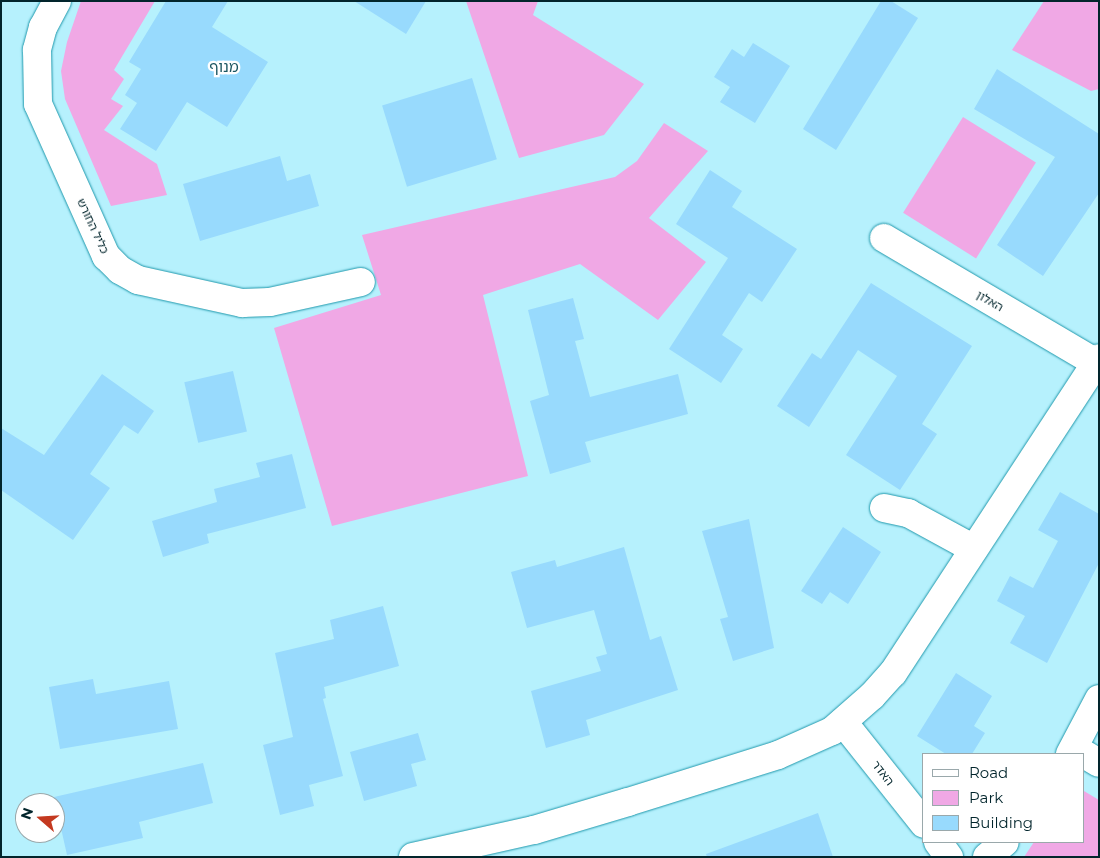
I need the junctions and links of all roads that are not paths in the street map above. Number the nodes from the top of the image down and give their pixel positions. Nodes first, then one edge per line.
1 (57, 1) edge
2 (884, 238) dead end
3 (361, 282) dead end
4 (1097, 360) edge
5 (884, 508) dead end
6 (974, 549) junction
7 (1099, 699) edge
8 (843, 722) junction
9 (1078, 753) edge
10 (1085, 756) edge
11 (1099, 763) edge
12 (922, 821) edge
13 (939, 843) edge
14 (1004, 843) edge
15 (413, 857) edge
16 (950, 857) edge
17 (986, 857) edge

1 - 3 street, כליל החורש
2 - 4 street, האלון
4 - 6 street
5 - 6 street
6 - 8 street
7 - 9 street
8 - 12 street, האדר
8 - 15 street
10 - 11 street
13 - 16 street
14 - 17 street

